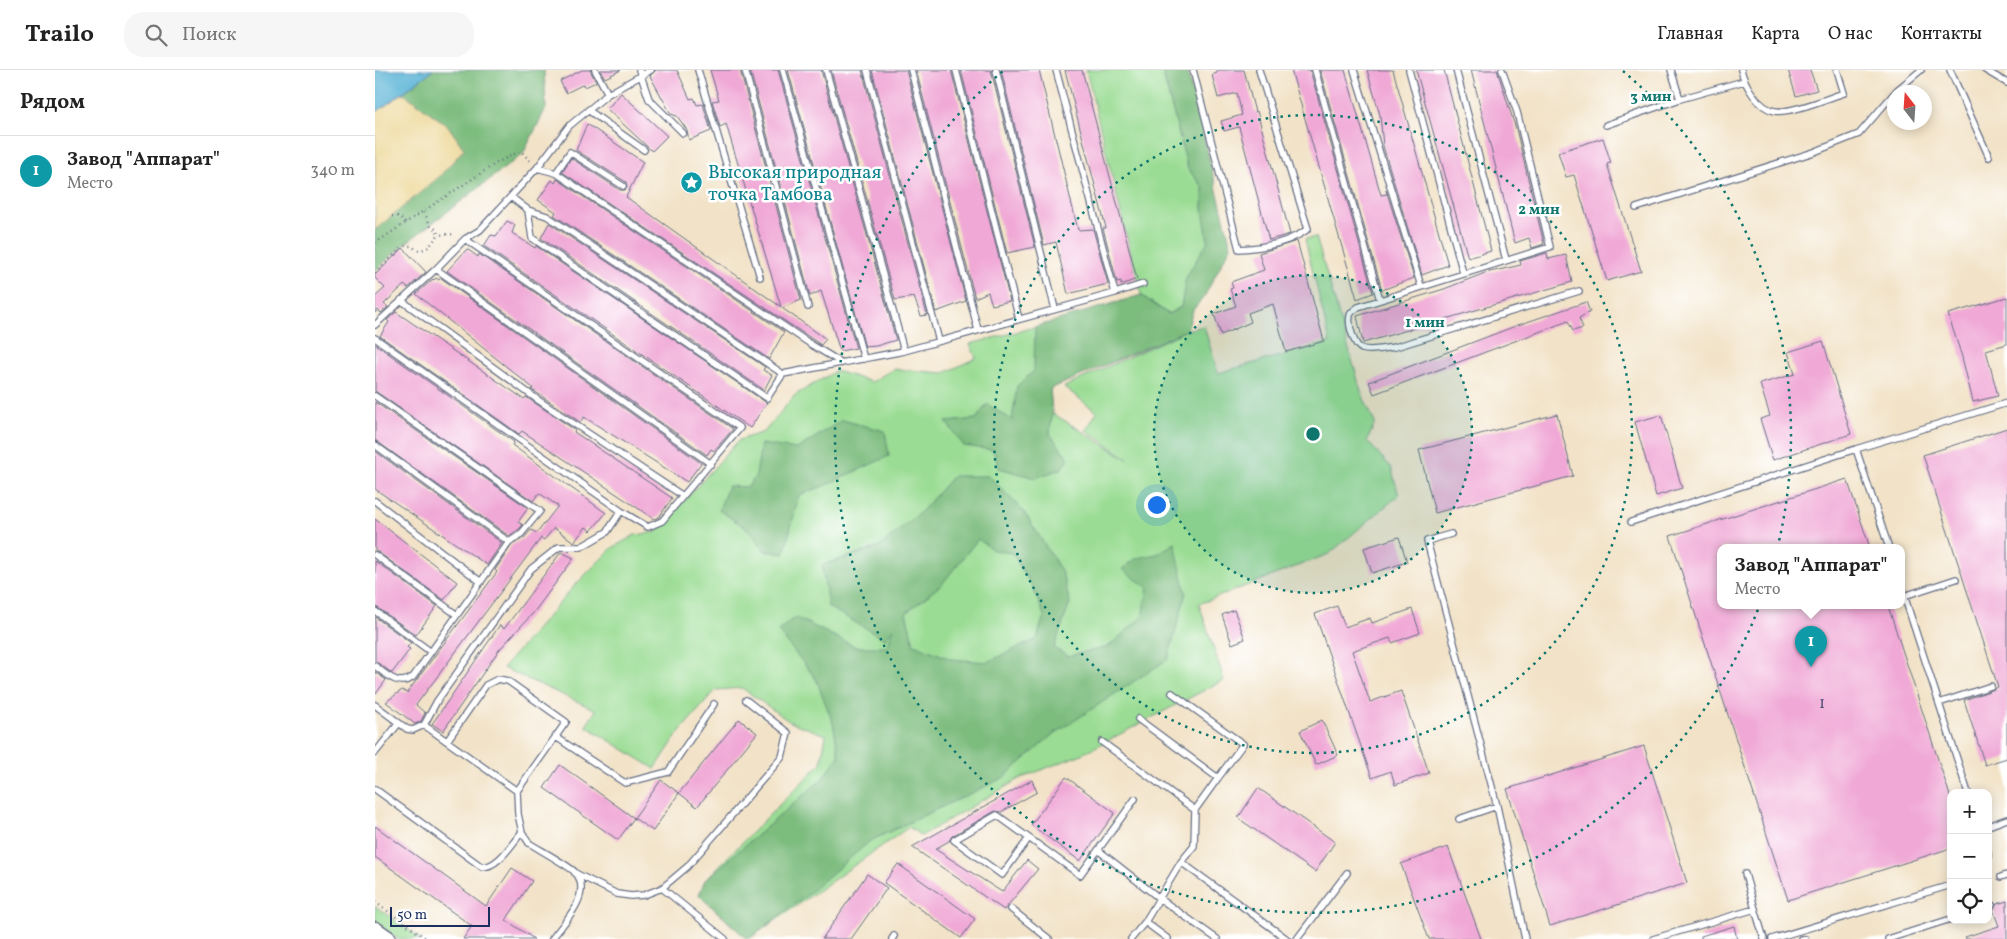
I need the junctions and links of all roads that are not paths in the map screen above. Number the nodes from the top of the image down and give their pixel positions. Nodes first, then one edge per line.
1 (595, 70) edge
2 (651, 70) edge
3 (698, 70) edge
4 (745, 70) edge
5 (783, 70) edge
6 (826, 70) edge
7 (867, 70) edge
8 (911, 70) edge
9 (956, 70) edge
10 (996, 70) edge
11 (1056, 70) edge
12 (1193, 70) edge
13 (1259, 70) edge
14 (1315, 70) edge
15 (1355, 70) edge
16 (1409, 70) edge
17 (1456, 70) edge
18 (1502, 70) edge
19 (1671, 70) edge
20 (1741, 70) edge
21 (1837, 70) edge
22 (1921, 70) edge
23 (1950, 70) edge
24 (1988, 71) edge
25 (640, 72) edge
26 (1744, 81) junction
27 (2007, 83) edge
28 (607, 94) junction
29 (1680, 99) junction
30 (588, 110) junction
31 (1606, 125) dead end
32 (683, 133) dead end
33 (644, 150) dead end
34 (1989, 157) dead end
35 (537, 168) junction
36 (556, 173) junction
37 (623, 186) dead end
38 (511, 196) junction
39 (1636, 208) dead end
40 (528, 210) junction
41 (465, 239) junction
42 (1506, 260) junction
43 (436, 269) junction
44 (1463, 273) junction
45 (760, 277) dead end
46 (1143, 284) dead end
47 (1421, 286) junction
48 (1579, 290) dead end
49 (1115, 293) junction
50 (401, 300) junction
51 (1380, 300) junction
52 (809, 307) dead end
53 (1055, 308) junction
54 (1019, 319) junction
55 (375, 325) edge
56 (979, 330) junction
57 (375, 338) edge
58 (939, 341) junction
59 (904, 351) junction
60 (864, 359) junction
61 (843, 363) junction
62 (783, 374) junction
63 (375, 396) edge
64 (2007, 403) edge
65 (375, 444) edge
66 (1856, 449) junction
67 (711, 464) junction
68 (683, 496) junction
69 (375, 501) edge
70 (621, 511) junction
71 (1631, 522) dead end
72 (1451, 534) dead end
73 (509, 542) junction
74 (1888, 544) edge
75 (375, 555) edge
76 (1956, 579) dead end
77 (481, 582) junction
78 (1905, 596) edge
79 (1905, 599) edge
80 (375, 611) edge
81 (457, 615) junction
82 (431, 652) junction
83 (375, 666) edge
84 (1991, 686) dead end
85 (1172, 693) dead end
86 (746, 700) dead end
87 (1939, 703) junction
88 (713, 704) dead end
89 (375, 705) edge
90 (1138, 719) dead end
91 (399, 723) junction
92 (424, 725) junction
93 (556, 737) junction
94 (447, 741) junction
95 (1102, 742) dead end
96 (375, 753) edge
97 (1218, 778) junction
98 (375, 788) edge
99 (1968, 789) edge
100 (517, 791) junction
101 (1135, 799) dead end
102 (1497, 806) junction
103 (1195, 810) junction
104 (2007, 819) edge
105 (1459, 820) dead end
106 (1992, 825) edge
107 (522, 832) junction
108 (1029, 838) junction
109 (1098, 850) junction
110 (1181, 862) junction
111 (575, 873) junction
112 (1347, 873) dead end
113 (1745, 874) dead end
114 (1947, 886) edge
115 (662, 888) junction
116 (1159, 898) junction
117 (1011, 909) dead end
118 (1755, 909) junction
119 (1947, 920) edge
120 (1145, 922) junction
121 (375, 930) edge
122 (388, 939) edge
123 (552, 939) edge
124 (725, 939) edge
125 (1049, 939) edge
126 (1131, 939) edge
127 (1168, 939) edge
128 (1217, 939) edge
129 (1287, 939) edge
130 (1297, 939) edge
131 (1525, 939) edge
132 (1653, 939) edge
133 (1764, 939) edge
134 (1772, 939) edge
135 (1888, 939) edge

1 - 28 lane
2 - 25 lane
3 - 45 lane
4 - 52 lane
5 - 60 lane
6 - 59 lane
7 - 58 lane
8 - 56 lane
9 - 54 lane
10 - 53 lane
11 - 49 lane
12 - 13 lane
14 - 51 lane
15 - 47 lane
16 - 44 lane
17 - 42 lane
18 - 42 lane
19 - 29 lane
20 - 26 lane
21 - 26 lane
22 - 39 lane
23 - 34 lane
24 - 27 lane
25 - 28 lane
25 - 32 lane
26 - 29 lane
28 - 30 lane
29 - 31 lane
30 - 33 lane
30 - 35 lane
35 - 36 lane
35 - 38 lane
36 - 37 lane
36 - 61 lane
38 - 40 lane
38 - 41 lane
40 - 62 lane
40 - 62 lane
41 - 43 lane
41 - 67 lane
42 - 44 lane
43 - 50 lane
43 - 67 lane
44 - 47 lane
46 - 49 lane
47 - 51 lane
48 - 51 lane
49 - 53 lane
50 - 55 lane
50 - 68 lane
53 - 54 lane
54 - 56 lane
56 - 58 lane
57 - 70 lane
58 - 59 lane
59 - 60 lane
60 - 61 lane
61 - 62 lane
63 - 73 lane
64 - 66 lane
65 - 73 lane
66 - 71 lane
66 - 74 lane
67 - 68 lane
68 - 70 lane
69 - 77 lane
70 - 92 lane
72 - 102 lane
73 - 77 lane
75 - 81 lane
76 - 78 lane
77 - 81 lane
79 - 87 lane
80 - 82 lane
81 - 82 lane
82 - 83 lane
84 - 87 lane
85 - 97 lane
86 - 115 lane
87 - 99 lane
88 - 93 lane
89 - 91 lane
90 - 97 lane
91 - 92 lane
91 - 96 lane
92 - 94 lane
93 - 94 lane
93 - 100 lane
94 - 100 lane
95 - 103 lane
97 - 103 lane
98 - 107 lane
100 - 107 lane
101 - 109 lane
102 - 105 lane
102 - 131 lane
103 - 110 lane
104 - 106 lane
107 - 111 lane
108 - 108 lane
108 - 109 lane
109 - 116 lane
110 - 116 lane
110 - 129 lane
111 - 115 lane
111 - 123 lane
112 - 130 lane
113 - 118 lane
114 - 134 lane
115 - 124 lane
116 - 120 lane
116 - 128 lane
117 - 125 lane
118 - 132 lane
118 - 133 lane
119 - 135 lane
120 - 126 lane
120 - 127 lane
121 - 122 main road

